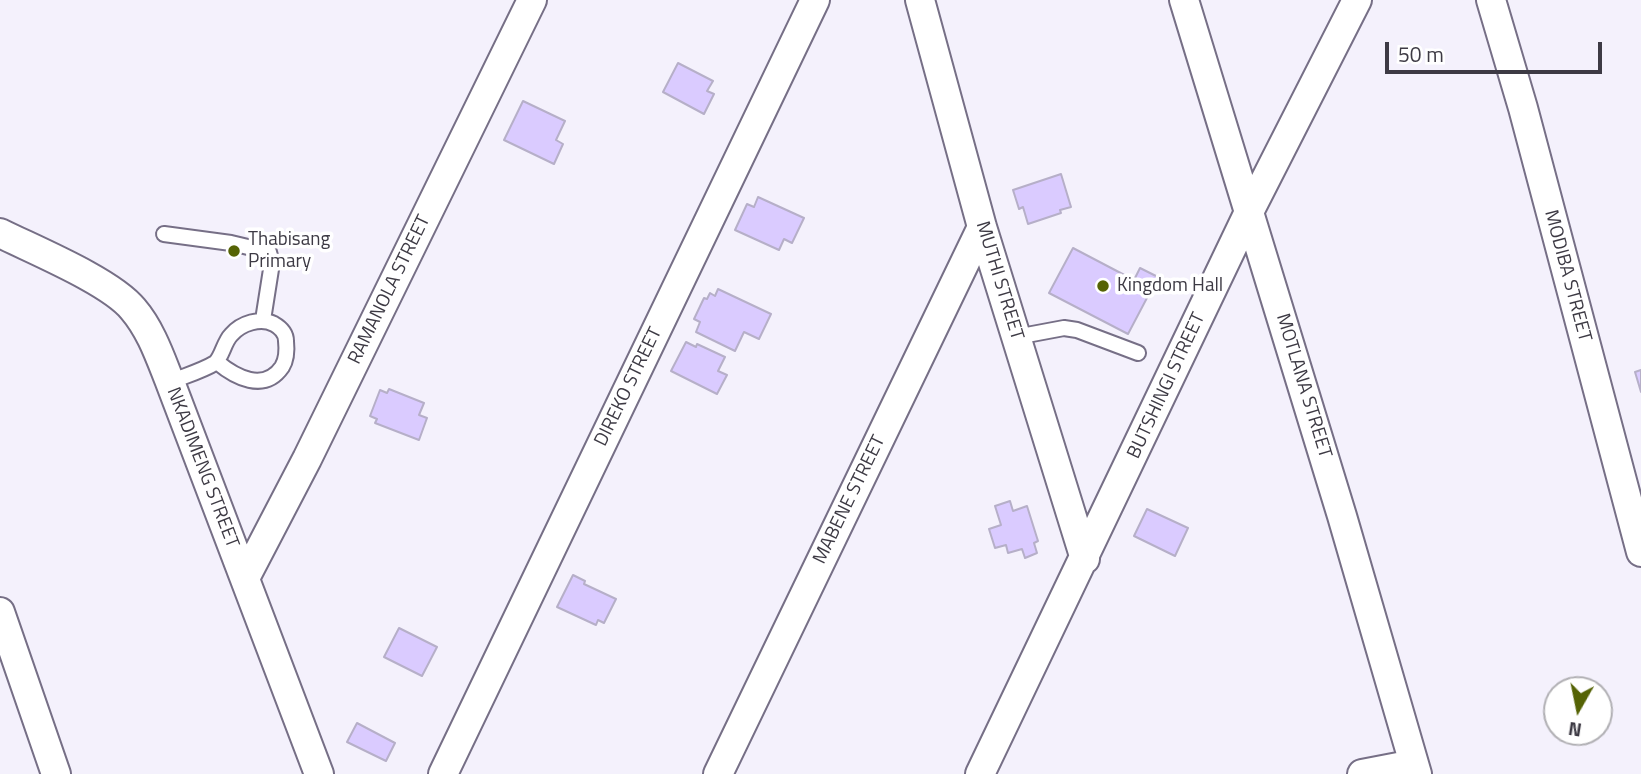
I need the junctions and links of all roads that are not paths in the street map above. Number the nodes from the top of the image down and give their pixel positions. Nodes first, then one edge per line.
1 (532, 0) edge
2 (816, 0) edge
3 (920, 0) edge
4 (1184, 0) edge
5 (1357, 0) edge
6 (1491, 0) edge
7 (1249, 212) junction
8 (982, 227) junction
9 (0, 233) edge
10 (164, 234) dead end
11 (263, 320) junction
12 (1016, 337) junction
13 (1138, 353) dead end
14 (217, 362) junction
15 (170, 382) junction
16 (1641, 552) edge
17 (1085, 559) junction
18 (244, 578) junction
19 (0, 612) edge
20 (1415, 769) edge
21 (57, 774) edge
22 (319, 774) edge
23 (443, 774) edge
24 (718, 774) edge
25 (980, 774) edge
26 (1362, 774) edge

1 - 18 street, RAMANOLA STREET
2 - 23 street, DIREKO STREET
3 - 8 street, MUTHI STREET
4 - 7 street, MOTLANA STREET
5 - 7 street, BUTSHINGI STREET
6 - 16 street, MODIBA STREET
7 - 17 street, BUTSHINGI STREET
7 - 20 street, MOTLANA STREET
8 - 12 street, MUTHI STREET
8 - 24 street, MABENE STREET
9 - 15 street, NKADIMENG STREET
10 - 11 lane
11 - 14 lane
11 - 14 lane
12 - 13 lane
12 - 17 street, MUTHI STREET
14 - 15 lane
15 - 18 street, NKADIMENG STREET
17 - 25 street, BUTSHINGI STREET
18 - 22 street, NKADIMENG STREET
19 - 21 street
20 - 26 street

